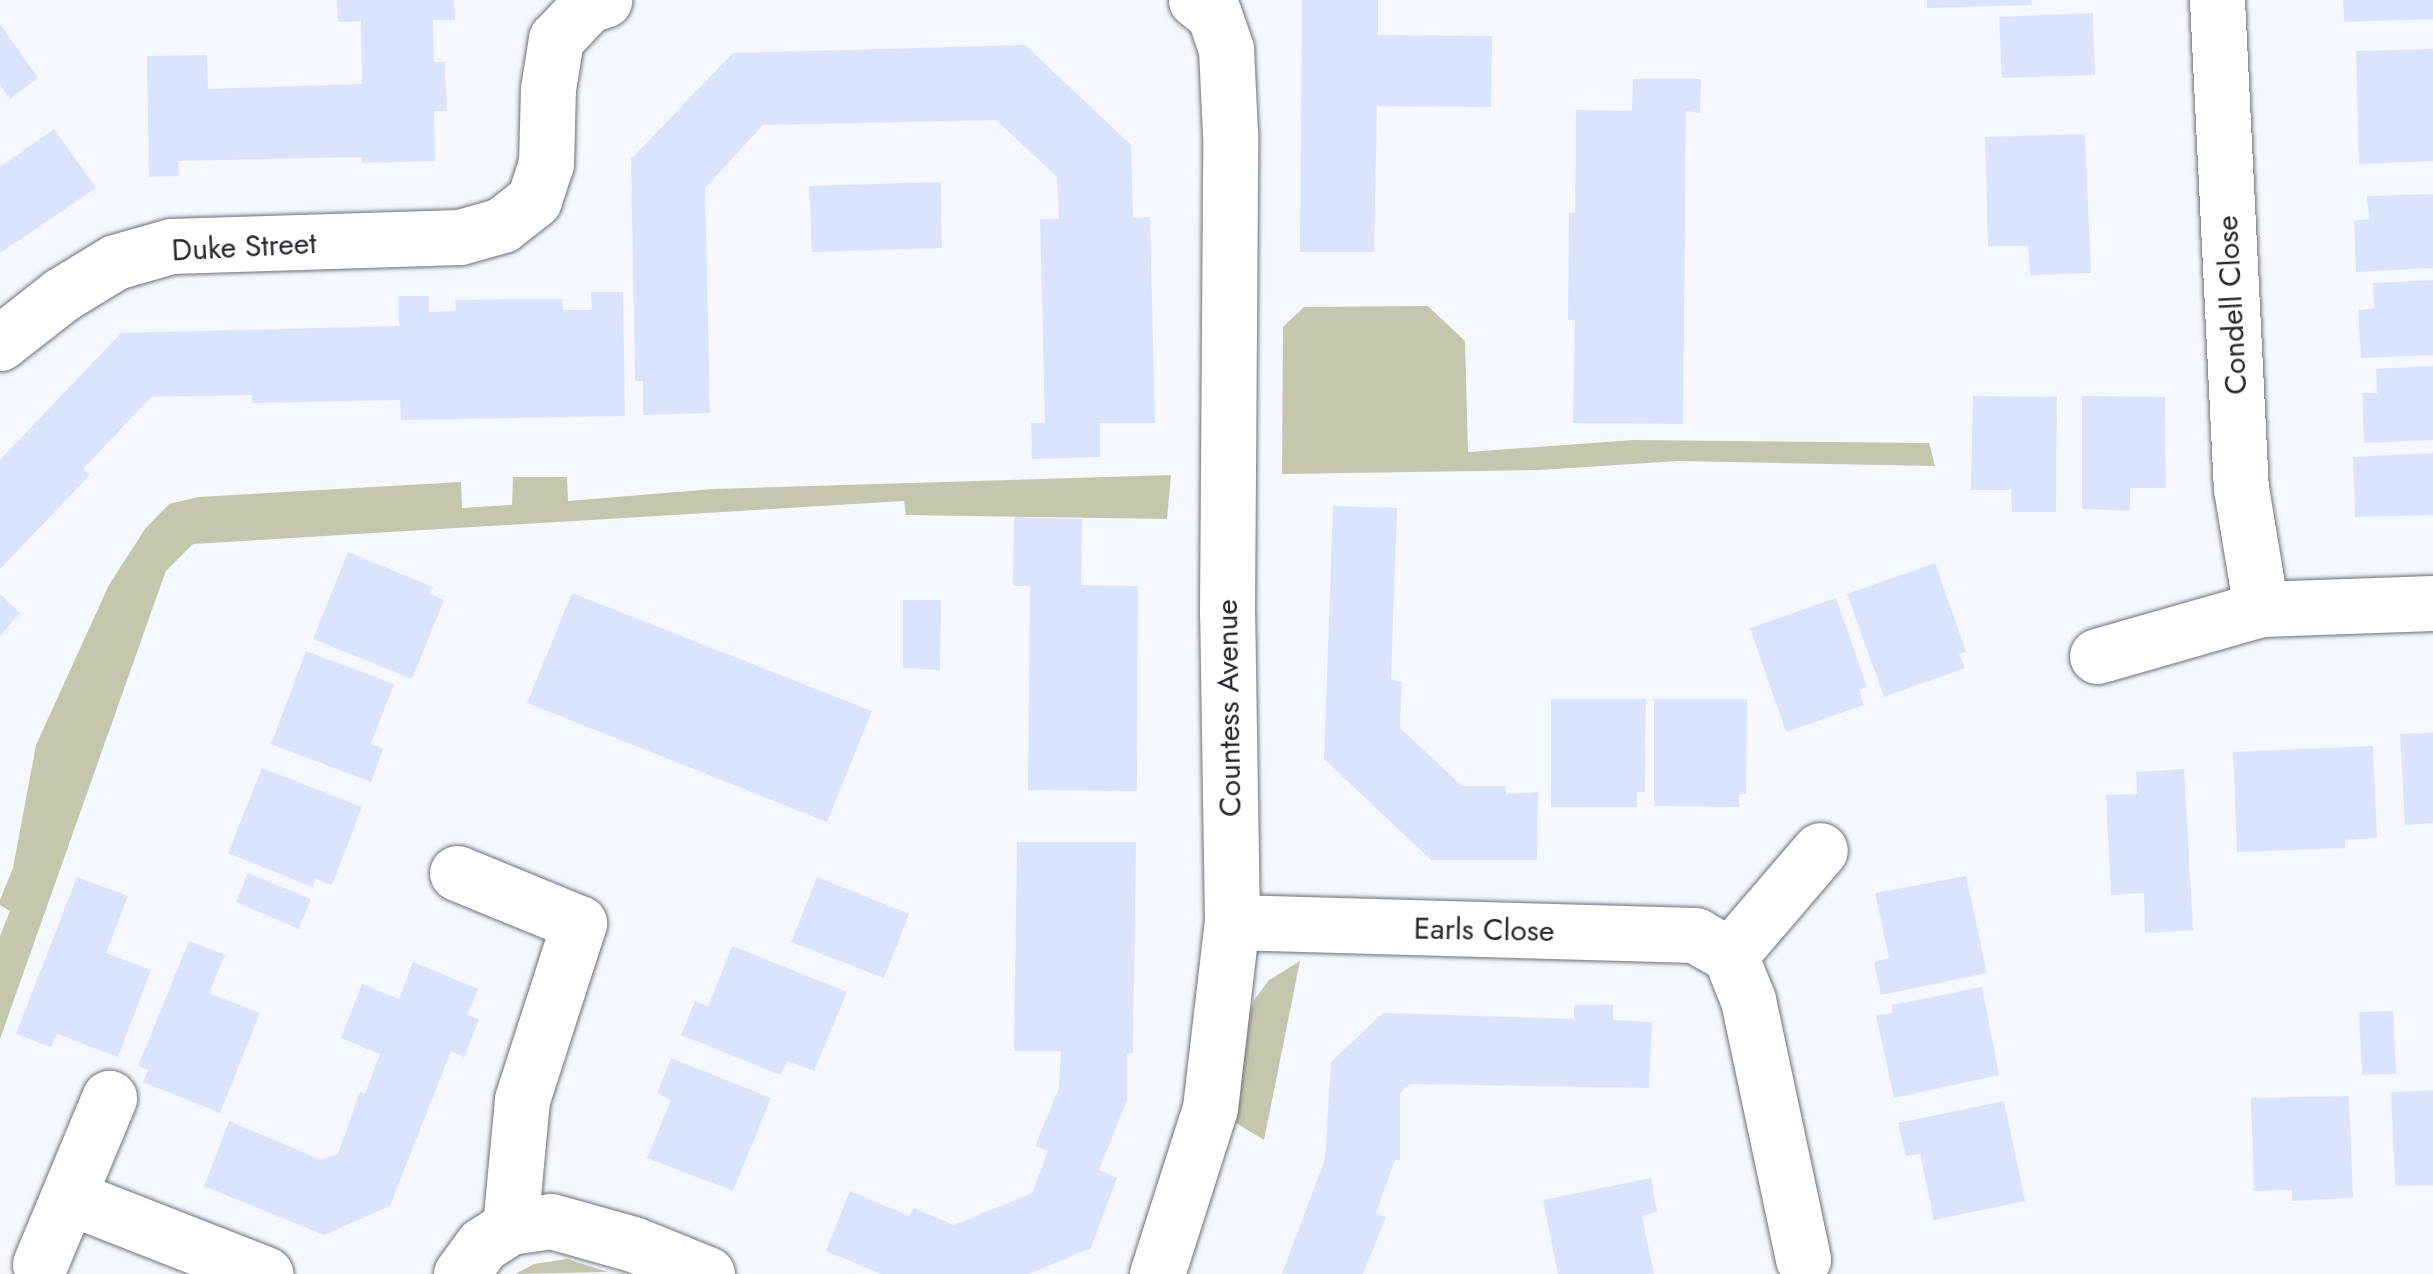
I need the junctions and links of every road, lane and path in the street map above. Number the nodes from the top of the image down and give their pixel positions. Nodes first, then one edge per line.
1 (604, 0) edge
2 (1196, 0) edge
3 (2217, 0) edge
4 (0, 343) edge
5 (2433, 603) edge
6 (2260, 609) junction
7 (2097, 656) dead end
8 (1820, 850) dead end
9 (457, 873) dead end
10 (1232, 922) junction
11 (1730, 956) junction
12 (110, 1098) dead end
13 (69, 1197) junction
14 (510, 1226) junction
15 (1802, 1259) dead end
16 (40, 1264) dead end
17 (265, 1274) edge
18 (461, 1274) edge
19 (707, 1274) edge
20 (1157, 1274) edge

1 - 4 street, Duke Street
2 - 10 street, Countess Avenue
3 - 6 street, Condell Close
5 - 6 street
6 - 7 street
8 - 11 street
9 - 14 street
10 - 11 street, Earls Close
10 - 20 street, Countess Avenue
11 - 15 street
12 - 13 street
13 - 16 street
13 - 17 street
14 - 18 street
14 - 19 street

